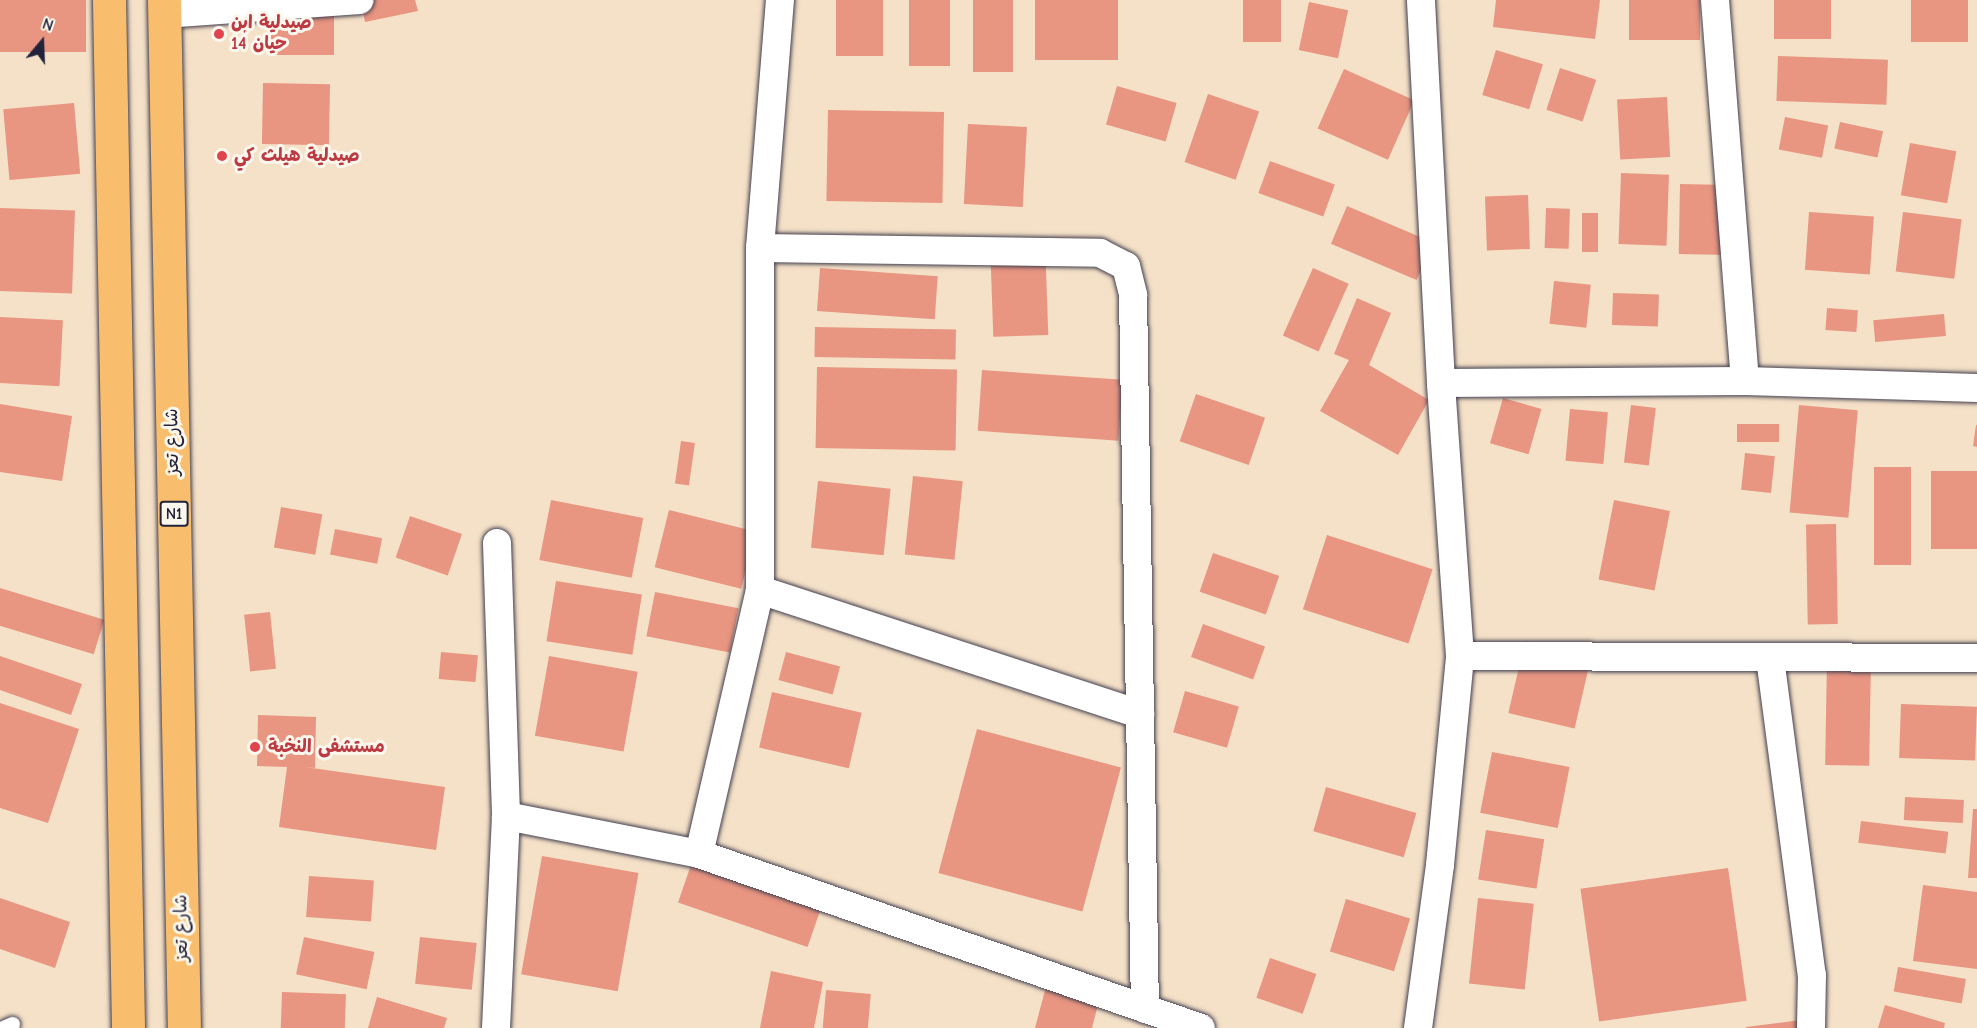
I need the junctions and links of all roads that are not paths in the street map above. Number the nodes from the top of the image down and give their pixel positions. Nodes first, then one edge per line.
1 (109, 0) edge
2 (359, 0) edge
3 (780, 0) edge
4 (1421, 0) edge
5 (1715, 0) edge
6 (164, 7) edge
7 (760, 248) junction
8 (1745, 381) junction
9 (1441, 383) junction
10 (1977, 388) edge
11 (497, 543) dead end
12 (760, 590) junction
13 (1460, 656) junction
14 (1770, 658) junction
15 (1977, 658) edge
16 (1140, 714) junction
17 (506, 816) junction
18 (699, 854) junction
19 (1145, 1009) junction
20 (129, 1028) edge
21 (184, 1028) edge
22 (496, 1028) edge
23 (1201, 1028) edge
24 (1418, 1028) edge
25 (1812, 1028) edge

1 - 20 highway
2 - 6 street
3 - 7 street
4 - 9 street
5 - 8 street
6 - 21 highway, شارع تعز / N1
7 - 12 street
7 - 16 street
8 - 9 street
8 - 10 street
9 - 13 street
11 - 17 street
12 - 16 street
12 - 18 street
13 - 14 street
13 - 24 street
14 - 15 street
14 - 25 street
16 - 19 street
17 - 18 street
17 - 22 street
18 - 19 street
19 - 23 street

